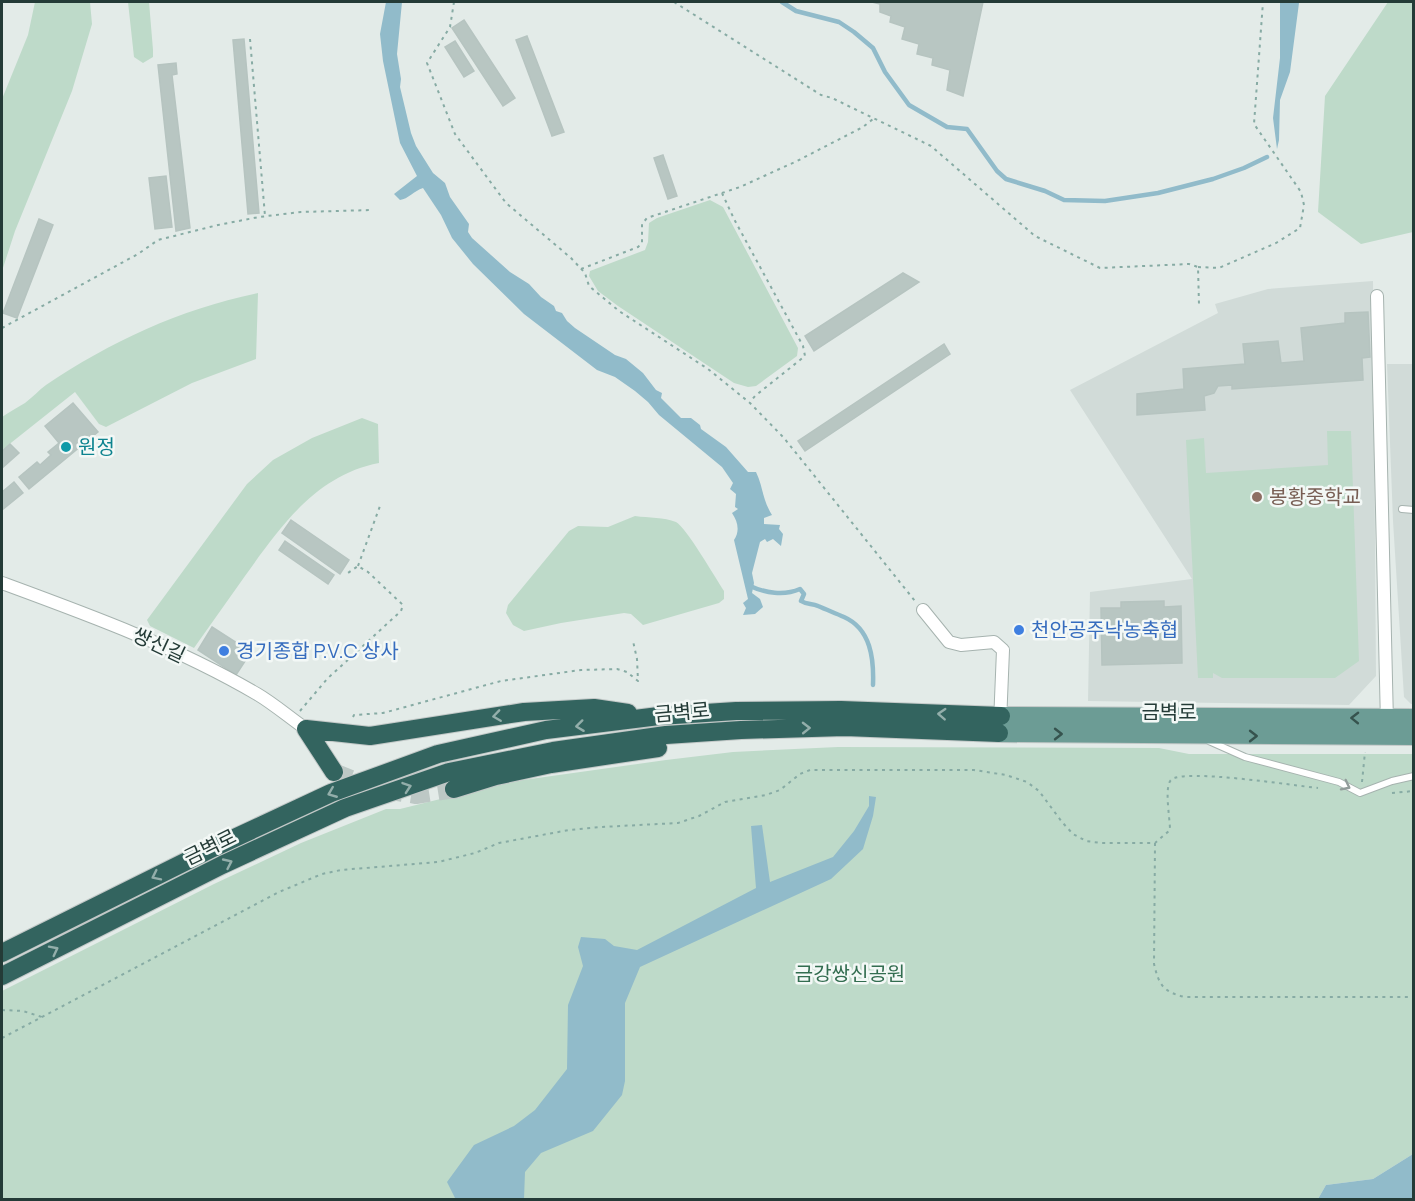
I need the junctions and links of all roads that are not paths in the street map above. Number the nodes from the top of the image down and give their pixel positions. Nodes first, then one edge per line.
1 (1377, 296) dead end
2 (1402, 509) dead end
3 (1413, 510) edge
4 (2, 583) edge
5 (923, 610) road end
6 (659, 717) junction
7 (1387, 718) junction
8 (1413, 718) edge
9 (299, 724) junction
10 (1000, 725) junction
11 (778, 729) junction
12 (1191, 735) junction
13 (1387, 736) junction
14 (1413, 736) edge
15 (334, 772) tunnel mouth
16 (1413, 776) edge
17 (454, 789) tunnel mouth
18 (2, 953) edge
19 (2, 976) edge

1 - 7 street
2 - 3 lane
4 - 9 street, 쌍신길
5 - 10 street
6 -> 9 highway
10 -> 6 highway, 금벽로
6 -> 18 highway, 금벽로
7 - 8 main road, 금벽로
7 -> 10 main road, 금벽로
7 - 13 street
9 - 15 highway
11 -> 10 highway, 금벽로
10 -> 12 main road, 금벽로
11 - 17 highway
19 -> 11 highway, 금벽로
12 -> 13 main road, 금벽로
12 -> 16 lane
13 - 14 main road, 금벽로

